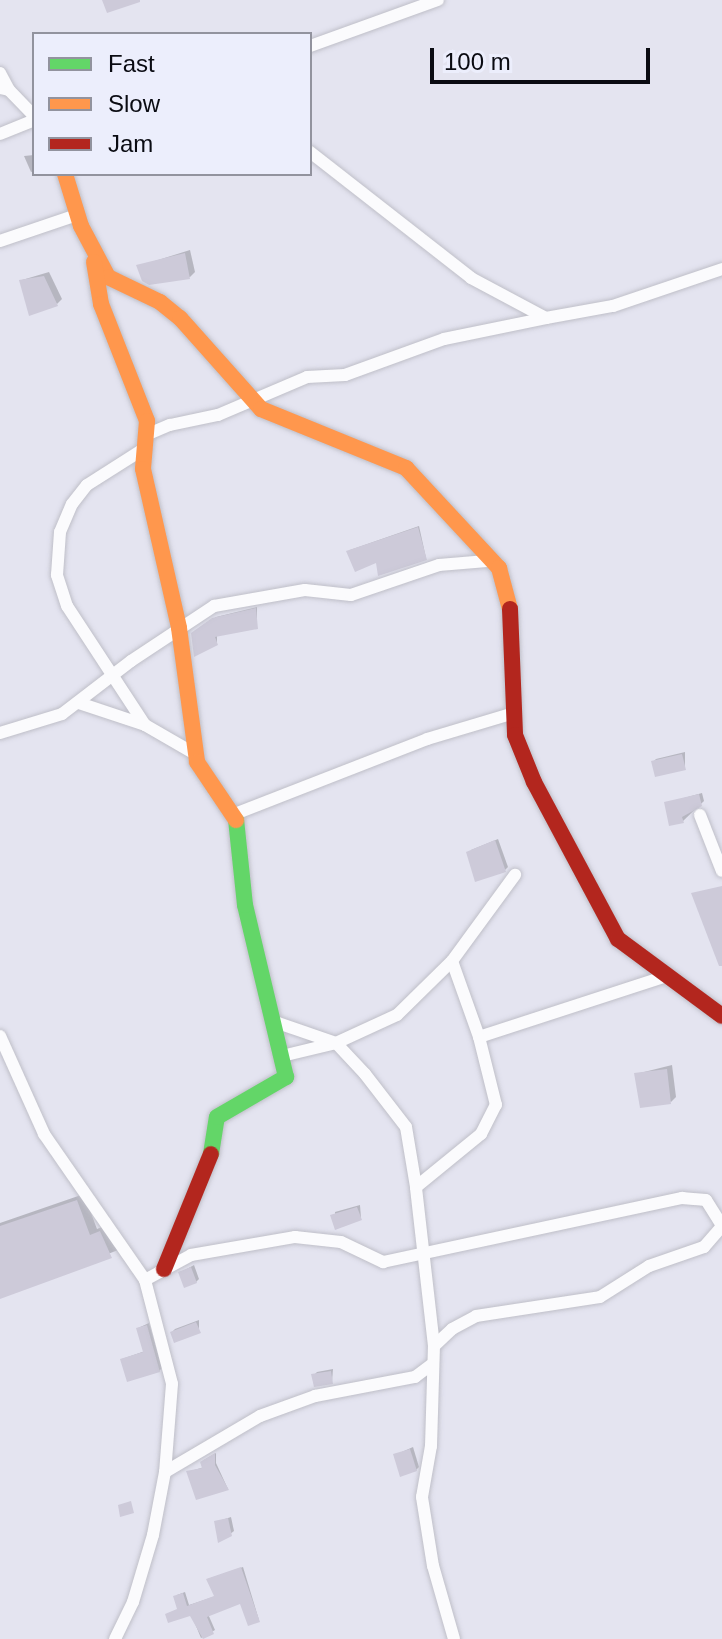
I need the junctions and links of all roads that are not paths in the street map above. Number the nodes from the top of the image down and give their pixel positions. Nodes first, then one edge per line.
1 (438, 0) edge
2 (312, 45) edge
3 (0, 73) edge
4 (5, 89) edge
5 (32, 116) edge
6 (32, 119) edge
7 (0, 134) edge
8 (312, 154) edge
9 (66, 176) edge
10 (77, 215) junction
11 (0, 241) edge
12 (722, 269) edge
13 (103, 280) junction
14 (546, 318) junction
15 (250, 400) junction
16 (146, 435) junction
17 (487, 561) junction
18 (179, 628) junction
19 (114, 674) junction
20 (79, 703) junction
21 (514, 713) junction
22 (145, 725) junction
23 (0, 733) edge
24 (197, 755) junction
25 (235, 814) junction
26 (700, 815) dead end
27 (717, 853) edge
28 (722, 871) edge
29 (515, 875) dead end
30 (452, 961) junction
31 (667, 976) junction
32 (722, 1016) edge
33 (275, 1022) junction
34 (0, 1036) edge
35 (479, 1037) junction
36 (336, 1043) junction
37 (282, 1056) junction
38 (416, 1187) junction
39 (722, 1226) edge
40 (421, 1255) junction
41 (164, 1269) junction
42 (145, 1280) junction
43 (434, 1346) junction
44 (431, 1365) junction
45 (415, 1377) junction
46 (431, 1386) junction
47 (165, 1472) junction
48 (115, 1639) edge
49 (454, 1639) edge

1 - 2 street
3 - 4 street
4 - 5 street
6 - 7 street
8 - 14 street
9 - 10 street
10 - 11 street
10 - 13 street
12 - 14 street
13 - 15 street
13 - 16 street
14 - 15 street
15 - 16 street
15 - 17 street
16 - 18 street
16 - 19 street
17 - 18 street
17 - 21 street
18 - 19 street
18 - 24 street
19 - 20 street
19 - 22 street
20 - 22 street
20 - 23 street
21 - 25 street
21 - 31 street
22 - 24 street
24 - 25 street
25 - 33 street
26 - 27 street
27 - 28 street
29 - 30 street
30 - 35 street
30 - 36 street
31 - 32 street
31 - 35 street
33 - 36 street
33 - 37 street
34 - 42 street
35 - 38 street
36 - 37 street
36 - 38 street
37 - 41 street
38 - 40 street
39 - 40 street
39 - 43 street
40 - 41 street
40 - 43 street
41 - 42 street
42 - 47 street
43 - 44 street
44 - 45 street
44 - 46 street
45 - 46 street
45 - 47 street
46 - 49 street
47 - 48 street

